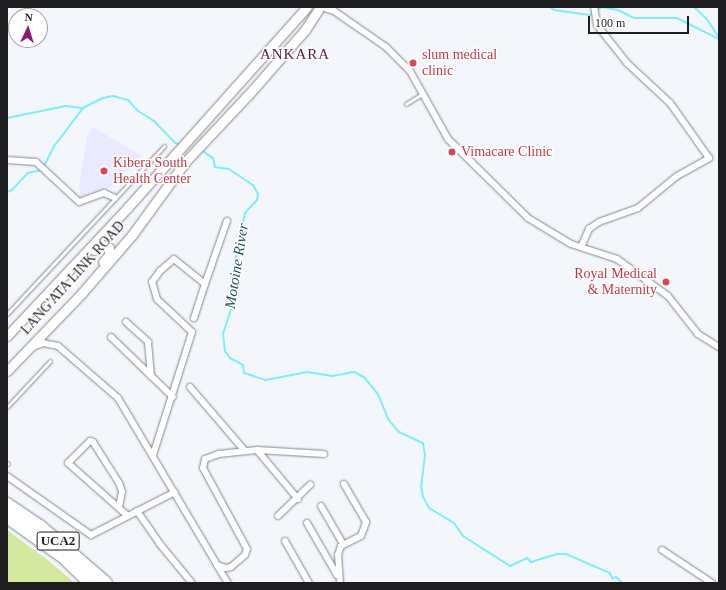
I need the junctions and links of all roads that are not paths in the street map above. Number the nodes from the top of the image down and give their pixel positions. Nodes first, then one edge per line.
1 (307, 7) edge
2 (320, 7) edge
3 (594, 7) edge
4 (334, 10) edge
5 (422, 94) junction
6 (406, 104) dead end
7 (164, 146) dead end
8 (7, 160) edge
9 (115, 198) junction
10 (227, 221) dead end
11 (581, 247) junction
12 (205, 284) junction
13 (81, 294) junction
14 (46, 297) junction
15 (7, 314) edge
16 (194, 318) dead end
17 (126, 322) dead end
18 (7, 336) edge
19 (111, 338) dead end
20 (719, 347) edge
21 (28, 348) junction
22 (50, 361) dead end
23 (7, 371) edge
24 (151, 376) junction
25 (190, 387) dead end
26 (174, 397) junction
27 (7, 407) edge
28 (257, 450) junction
29 (246, 451) junction
30 (324, 454) dead end
31 (153, 455) junction
32 (7, 476) edge
33 (344, 484) dead end
34 (310, 485) dead end
35 (175, 492) junction
36 (298, 499) junction
37 (7, 504) edge
38 (321, 506) dead end
39 (118, 507) junction
40 (137, 511) junction
41 (128, 516) junction
42 (278, 516) dead end
43 (7, 517) edge
44 (308, 523) dead end
45 (285, 541) dead end
46 (343, 544) junction
47 (662, 550) dead end
48 (217, 565) junction
49 (338, 576) junction
50 (90, 583) edge
51 (106, 583) edge
52 (192, 583) edge
53 (228, 583) edge
54 (309, 583) edge
55 (340, 583) edge
56 (712, 583) edge

1 - 14 main road, LANG'ATA LINK ROAD
2 - 4 street
2 - 13 main road, LANG'ATA LINK ROAD
3 - 11 street
4 - 5 street
5 - 6 lane
5 - 11 street
7 - 9 lane
8 - 9 street
9 - 15 lane
10 - 12 street
11 - 20 street
12 - 16 street
12 - 26 street
13 - 14 main road
13 - 21 main road, LANG'ATA LINK ROAD
14 - 18 main road, LANG'ATA LINK ROAD
17 - 24 street
19 - 24 street
21 - 23 main road, LANG'ATA LINK ROAD
21 - 31 street
22 - 27 lane
24 - 26 street
25 - 29 street
26 - 31 street
28 - 29 street
28 - 30 street
28 - 36 street
29 - 48 street
31 - 35 street
32 - 41 street
33 - 46 street
34 - 36 street
35 - 40 street
35 - 48 street
36 - 42 street
37 - 51 highway, UCA2
38 - 46 street
39 - 39 street
39 - 41 street
40 - 41 street
40 - 52 street
43 - 50 highway, UCA2
44 - 49 street
45 - 54 street
46 - 49 street
47 - 56 street
48 - 53 street
49 - 55 street

